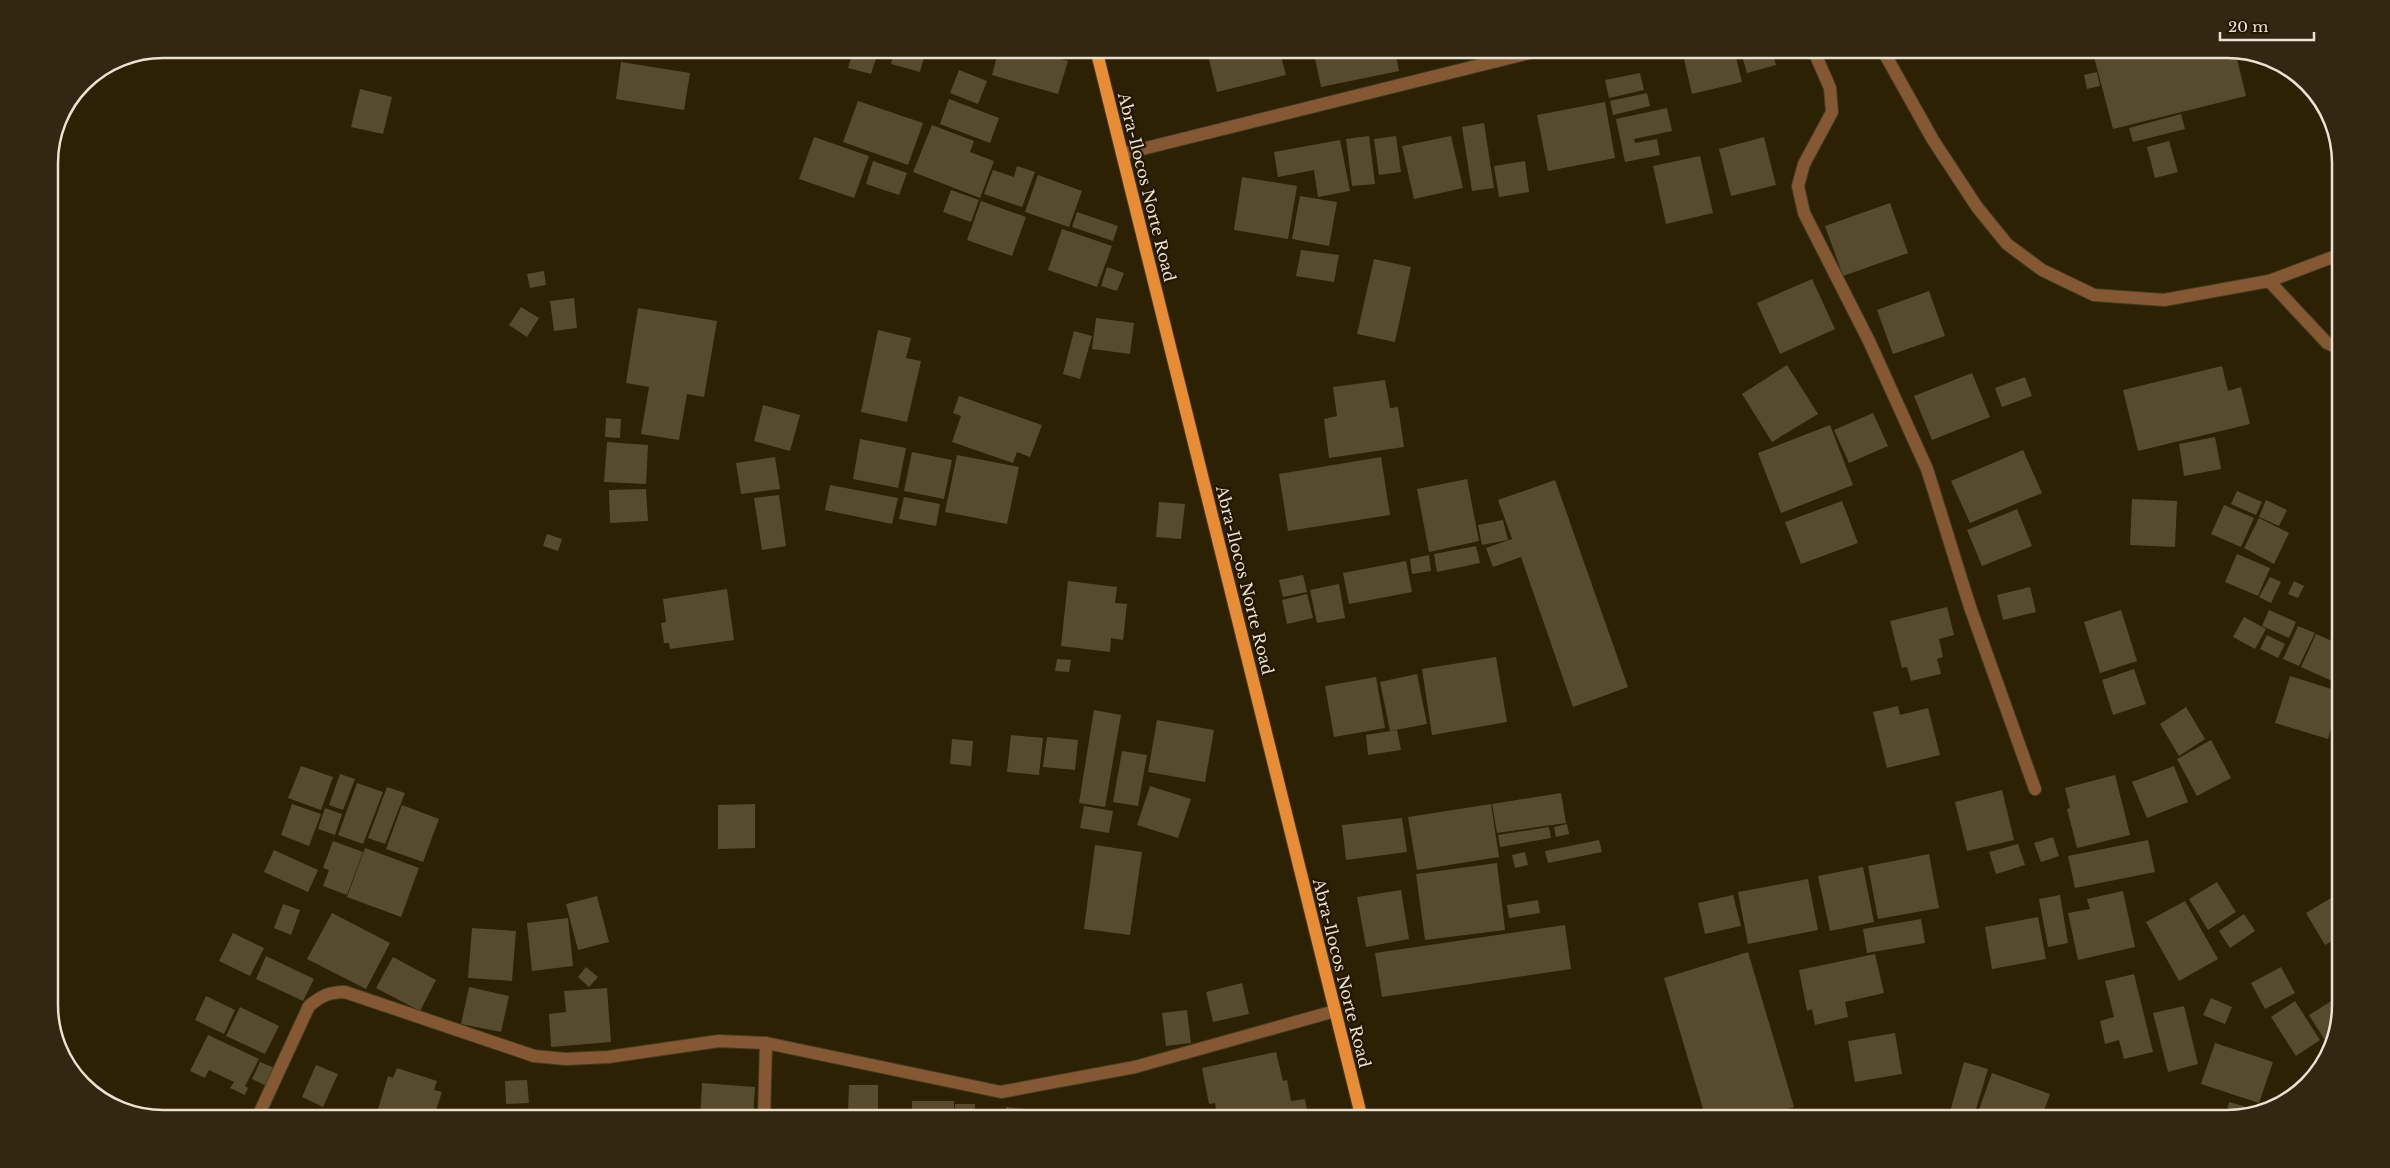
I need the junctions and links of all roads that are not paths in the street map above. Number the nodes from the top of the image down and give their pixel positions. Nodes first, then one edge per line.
1 (1098, 58) edge
2 (1509, 58) edge
3 (1818, 58) edge
4 (1887, 58) edge
5 (1122, 154) junction
6 (2332, 257) edge
7 (2269, 281) junction
8 (2332, 345) edge
9 (2035, 789) dead end
10 (1335, 1011) junction
11 (766, 1043) junction
12 (261, 1110) edge
13 (764, 1110) edge
14 (1360, 1110) edge

1 - 5 main road, Abra-Ilocos Norte Road
2 - 5 street
3 - 9 street
4 - 7 street
5 - 10 main road, Abra-Ilocos Norte Road
6 - 7 street
7 - 8 street
10 - 11 street
10 - 14 main road, Abra-Ilocos Norte Road
11 - 12 street
11 - 13 street

